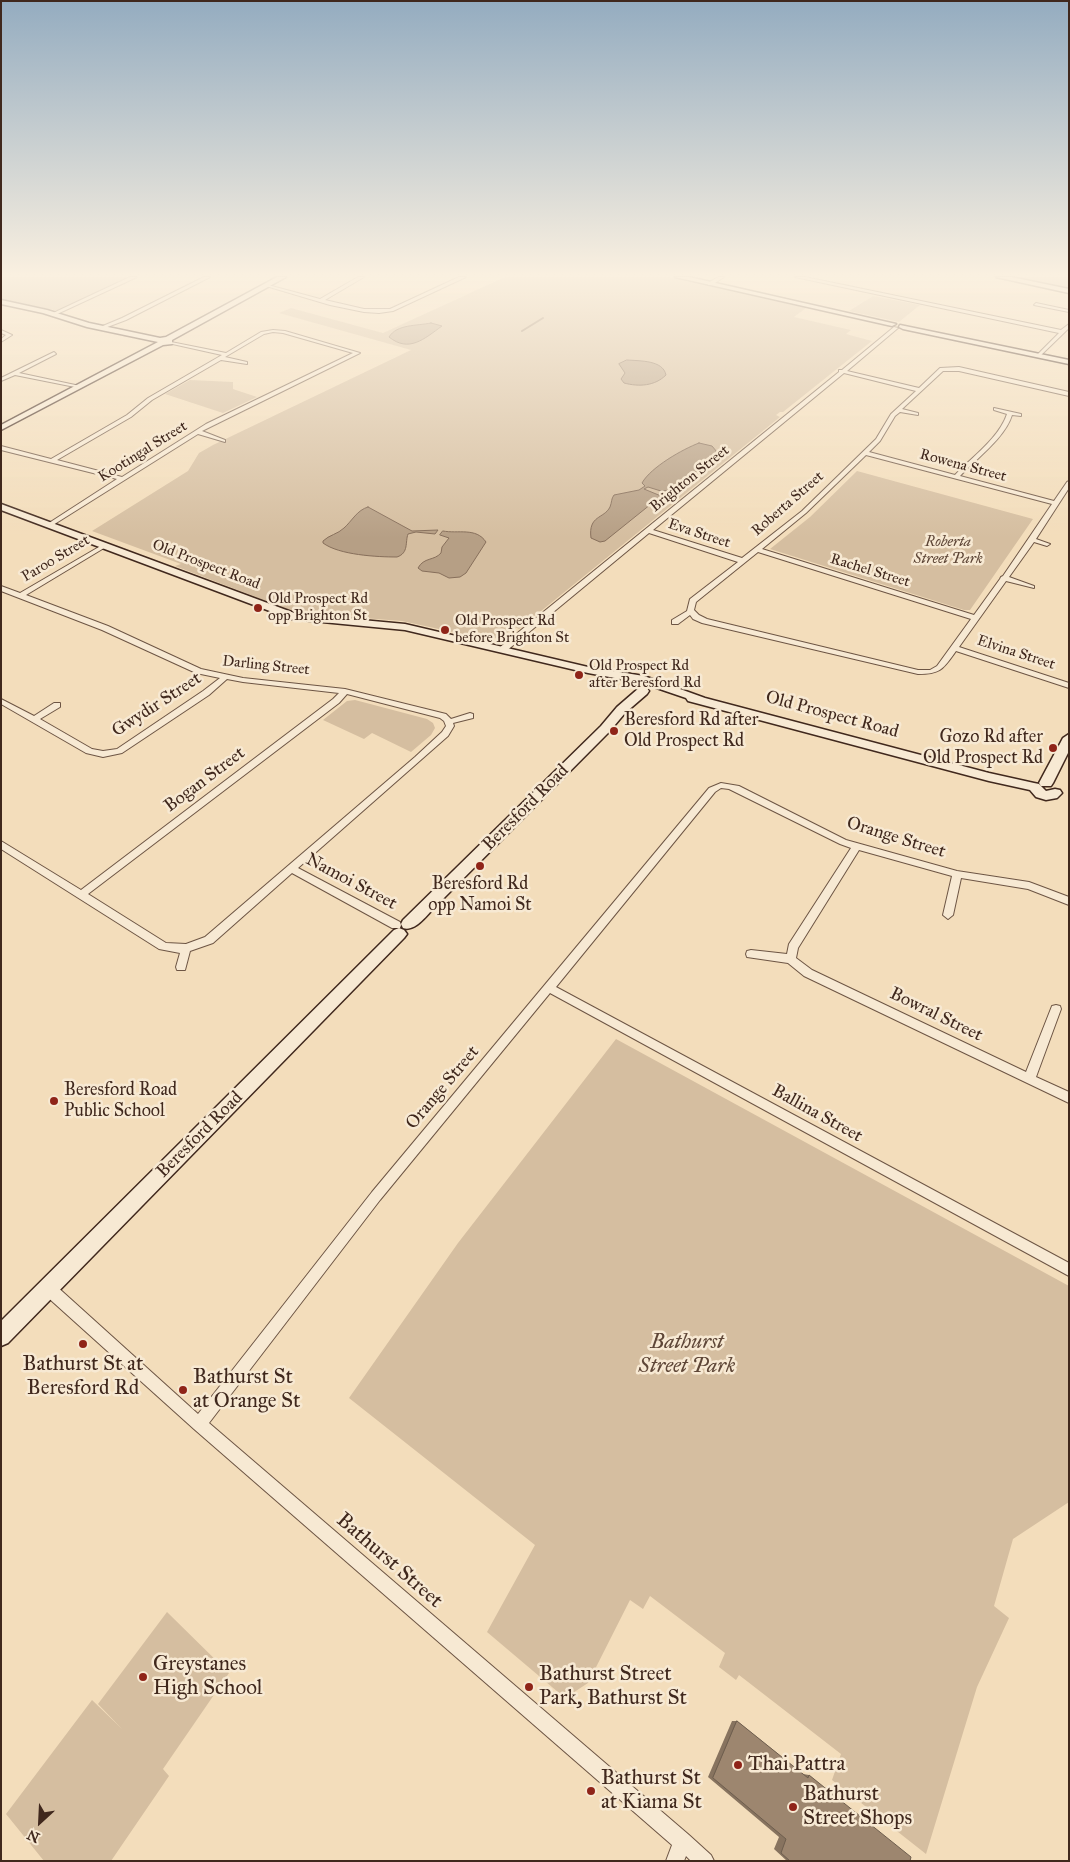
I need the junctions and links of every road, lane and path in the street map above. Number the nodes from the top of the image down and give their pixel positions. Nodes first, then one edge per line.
1 (33, 364) edge
2 (121, 364) edge
3 (209, 364) edge
4 (335, 364) edge
5 (850, 364) edge
6 (841, 371) junction
7 (14, 374) junction
8 (1, 380) edge
9 (78, 387) junction
10 (920, 390) junction
11 (1069, 394) edge
12 (996, 409) dead end
13 (899, 410) junction
14 (1010, 412) junction
15 (916, 414) dead end
16 (1019, 414) dead end
17 (1, 428) edge
18 (198, 432) junction
19 (223, 440) dead end
20 (1, 448) edge
21 (865, 452) junction
22 (52, 461) junction
23 (956, 477) junction
24 (123, 479) junction
25 (1069, 483) edge
26 (1054, 503) junction
27 (1, 507) edge
28 (51, 524) junction
29 (647, 530) junction
30 (1032, 540) junction
31 (1047, 544) dead end
32 (106, 545) junction
33 (757, 550) junction
34 (742, 561) junction
35 (1003, 578) junction
36 (1032, 587) dead end
37 (1, 588) edge
38 (20, 596) junction
39 (691, 611) junction
40 (975, 618) junction
41 (675, 622) dead end
42 (954, 648) junction
43 (502, 650) junction
44 (225, 677) junction
45 (641, 686) junction
46 (1069, 686) edge
47 (345, 691) junction
48 (1, 701) edge
49 (58, 705) dead end
50 (470, 716) dead end
51 (33, 720) junction
52 (449, 722) junction
53 (1069, 738) edge
54 (1045, 788) junction
55 (1069, 798) edge
56 (1, 844) edge
57 (857, 846) junction
58 (291, 868) junction
59 (957, 874) junction
60 (82, 894) junction
61 (1069, 901) edge
62 (948, 915) dead end
63 (401, 928) junction
64 (186, 949) junction
65 (750, 954) dead end
66 (791, 959) junction
67 (181, 967) dead end
68 (549, 988) junction
69 (1056, 1009) dead end
70 (1029, 1079) junction
71 (1069, 1098) edge
72 (1069, 1270) edge
73 (48, 1289) junction
74 (1, 1336) edge
75 (199, 1424) junction
76 (683, 1841) junction
77 (675, 1861) edge
78 (705, 1861) edge

1 - 7 street
2 - 9 street
3 - 22 street, Kootingal Street
4 - 18 street, Kootingal Street
5 - 6 street, Brighton Street
6 - 10 street
6 - 29 street, Brighton Street
7 - 8 street
7 - 9 street
9 - 17 street
10 - 11 street, Roberta Street
10 - 13 street, Roberta Street
12 - 14 street
13 - 15 street
13 - 21 street, Roberta Street
14 - 16 street
14 - 23 street
18 - 19 street
18 - 24 street, Kootingal Street
20 - 22 street
21 - 23 street, Rowena Street
21 - 33 street, Roberta Street
22 - 24 street
23 - 26 street, Rowena Street
24 - 28 street, Kootingal Street
25 - 26 street
26 - 30 street
27 - 28 street, Old Prospect Road
28 - 32 street, Old Prospect Road
29 - 34 street, Eva Street
29 - 43 street, Brighton Street
30 - 31 street
30 - 35 street
32 - 38 street, Paroo Street
32 - 43 street, Old Prospect Road
33 - 34 street, Roberta Street
33 - 40 street, Rachel Street
34 - 39 street, Roberta Street
35 - 36 street
35 - 40 street
37 - 38 street, Darling Street
38 - 44 street, Darling Street
39 - 41 street, Roberta Street
39 - 42 street
40 - 42 street
42 - 46 street, Elvina Street
43 - 45 street, Old Prospect Road
44 - 47 street, Darling Street
44 - 51 street, Gwydir Street
45 - 54 street, Old Prospect Road
45 - 63 street, Beresford Road
47 - 52 street, Darling Street
47 - 60 street, Bogan Street
48 - 51 street, Gwydir Street
49 - 51 street
50 - 52 street
52 - 58 street
53 - 54 street
54 - 55 street, Old Prospect Road
56 - 60 street
57 - 59 street, Orange Street
57 - 66 street
57 - 68 street, Orange Street
58 - 63 street, Namoi Street
58 - 64 street
59 - 61 street, Orange Street
59 - 62 street
60 - 64 street
63 - 73 street, Beresford Road
64 - 67 street
65 - 66 street
66 - 70 street, Bowral Street
68 - 72 street, Ballina Street
68 - 75 street, Orange Street
69 - 70 street
70 - 71 street, Bowral Street
73 - 74 street, Beresford Road
73 - 75 street, Bathurst Street
75 - 76 street, Bathurst Street
76 - 77 street
76 - 78 street, Bathurst Street

